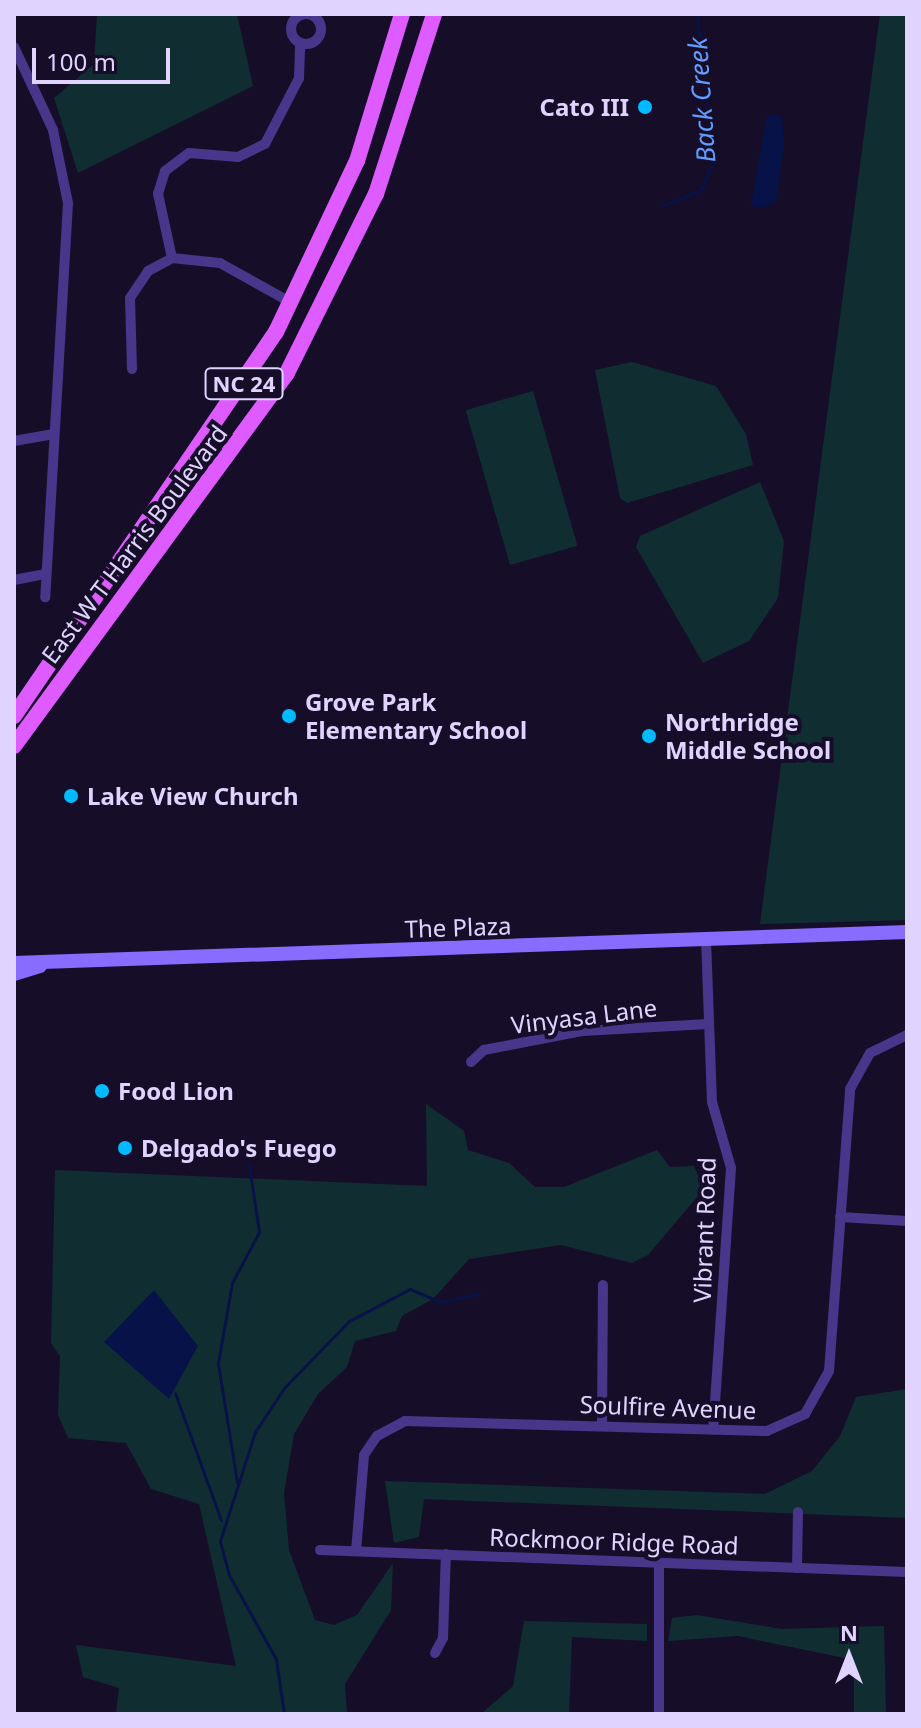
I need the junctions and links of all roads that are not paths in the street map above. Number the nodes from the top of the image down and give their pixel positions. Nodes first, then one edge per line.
1 (402, 14) edge
2 (434, 14) edge
3 (300, 43) dead end
4 (14, 47) edge
5 (172, 258) junction
6 (292, 303) junction
7 (132, 369) dead end
8 (52, 434) junction
9 (14, 441) edge
10 (44, 574) junction
11 (14, 580) edge
12 (45, 597) dead end
13 (14, 716) edge
14 (14, 746) edge
15 (907, 932) edge
16 (877, 935) junction
17 (706, 939) junction
18 (907, 939) edge
19 (14, 963) edge
20 (41, 966) junction
21 (14, 974) edge
22 (708, 1024) junction
23 (907, 1035) edge
24 (471, 1062) dead end
25 (840, 1217) junction
26 (907, 1221) edge
27 (603, 1285) dead end
28 (602, 1424) junction
29 (713, 1429) junction
30 (798, 1512) dead end
31 (320, 1550) dead end
32 (356, 1551) junction
33 (446, 1554) junction
34 (659, 1563) junction
35 (797, 1568) junction
36 (907, 1572) edge
37 (435, 1653) dead end
38 (659, 1714) edge

1 - 6 main road, East W T Harris Boulevard / NC 24
2 - 14 main road, East W T Harris Boulevard / NC 24
3 - 5 street
4 - 8 street
5 - 6 street
5 - 7 street
6 - 13 main road, East W T Harris Boulevard / NC 24
8 - 9 street
8 - 10 street
10 - 11 street
10 - 12 street
15 - 16 street, The Plaza
16 - 17 street, The Plaza
16 - 18 street, The Plaza
17 - 20 street, The Plaza
17 - 22 street, Vibrant Road
19 - 20 street, The Plaza
20 - 21 street, The Plaza
22 - 24 street, Vinyasa Lane
22 - 29 street, Vibrant Road
23 - 25 street, Soulfire Avenue
25 - 26 street
25 - 29 street, Soulfire Avenue
27 - 28 street
28 - 29 street, Soulfire Avenue
28 - 32 street, Soulfire Avenue
30 - 35 street
31 - 32 street, Rockmoor Ridge Road
32 - 33 street, Rockmoor Ridge Road
33 - 34 street, Rockmoor Ridge Road
33 - 37 street
34 - 35 street, Rockmoor Ridge Road
34 - 38 street
35 - 36 street, Rockmoor Ridge Road

